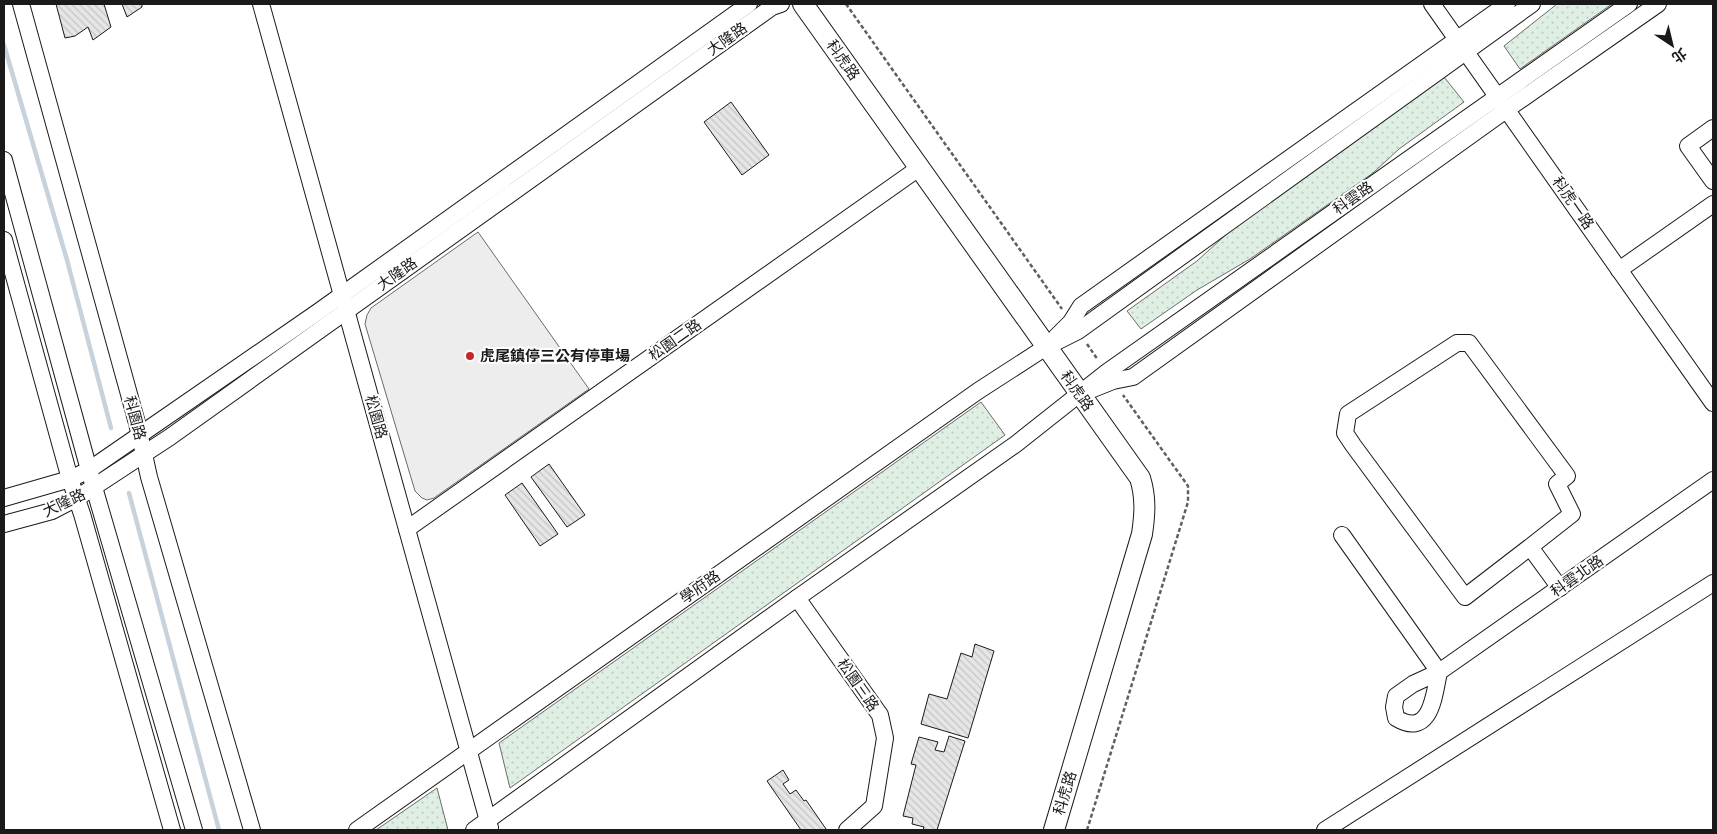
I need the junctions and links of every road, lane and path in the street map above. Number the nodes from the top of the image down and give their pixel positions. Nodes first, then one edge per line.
1 (21, 4) edge
2 (261, 4) edge
3 (749, 4) edge
4 (781, 4) edge
5 (803, 4) edge
6 (1432, 4) edge
7 (1507, 4) edge
8 (1532, 4) edge
9 (1629, 4) edge
10 (1658, 4) edge
11 (1461, 46) junction
12 (1497, 96) junction
13 (1506, 110) junction
14 (1713, 128) edge
15 (4, 160) edge
16 (919, 168) junction
17 (1713, 181) edge
18 (1713, 204) edge
19 (4, 240) edge
20 (1620, 270) junction
21 (344, 302) junction
22 (1046, 347) junction
23 (1079, 394) junction
24 (1713, 403) edge
25 (140, 435) junction
26 (144, 455) junction
27 (89, 470) junction
28 (70, 479) junction
29 (1713, 480) edge
30 (94, 488) junction
31 (4, 498) edge
32 (77, 498) junction
33 (4, 524) edge
34 (408, 529) junction
35 (1342, 535) dead end
36 (1530, 546) junction
37 (1713, 583) edge
38 (1560, 588) junction
39 (797, 598) junction
40 (469, 751) junction
41 (489, 825) edge
42 (172, 830) edge
43 (194, 830) edge
44 (252, 830) edge
45 (357, 830) edge
46 (474, 830) edge
47 (847, 830) edge
48 (1054, 830) edge
49 (1326, 830) edge

1 - 25 street, 科園路
2 - 21 street, 松園路
3 - 21 street, 大隆路
4 - 21 street, 大隆路
5 - 16 main road, 科虎路
6 - 11 street, 科虎一路
7 - 11 street
8 - 11 street
9 - 12 street, 科雲路
10 - 13 street
11 - 12 street, 科虎一路
11 - 22 street
12 - 13 street, 科虎一路
12 - 23 street, 科雲路
13 - 20 street, 科虎一路
13 - 23 street
14 - 17 street
15 - 27 street
16 - 22 main road, 科虎路
16 - 34 street, 松園二路
18 - 20 street
19 - 28 street
20 - 24 street, 科虎一路
21 - 25 street, 大隆路
21 - 26 street, 大隆路
21 - 34 street, 松園路
22 - 23 main road, 科虎路
22 - 40 street, 學府路
23 - 39 street
23 - 48 main road, 科虎路
25 - 26 street, 科園路
25 - 27 street, 大隆路
26 - 30 street, 大隆路
26 - 44 street, 科園路
27 - 28 street, 大隆路
27 - 30 street
28 - 31 street, 大隆路
28 - 32 street
29 - 38 street, 科雲北路
30 - 32 street, 大隆路
30 - 43 street
32 - 33 street, 大隆路
32 - 42 street
34 - 40 street, 松園路
35 - 38 street, 科雲北路
36 - 36 street
36 - 38 street
37 - 49 street
39 - 41 street
39 - 47 street, 松園三路
40 - 41 street, 松園路
40 - 45 street, 學府路
41 - 46 street

